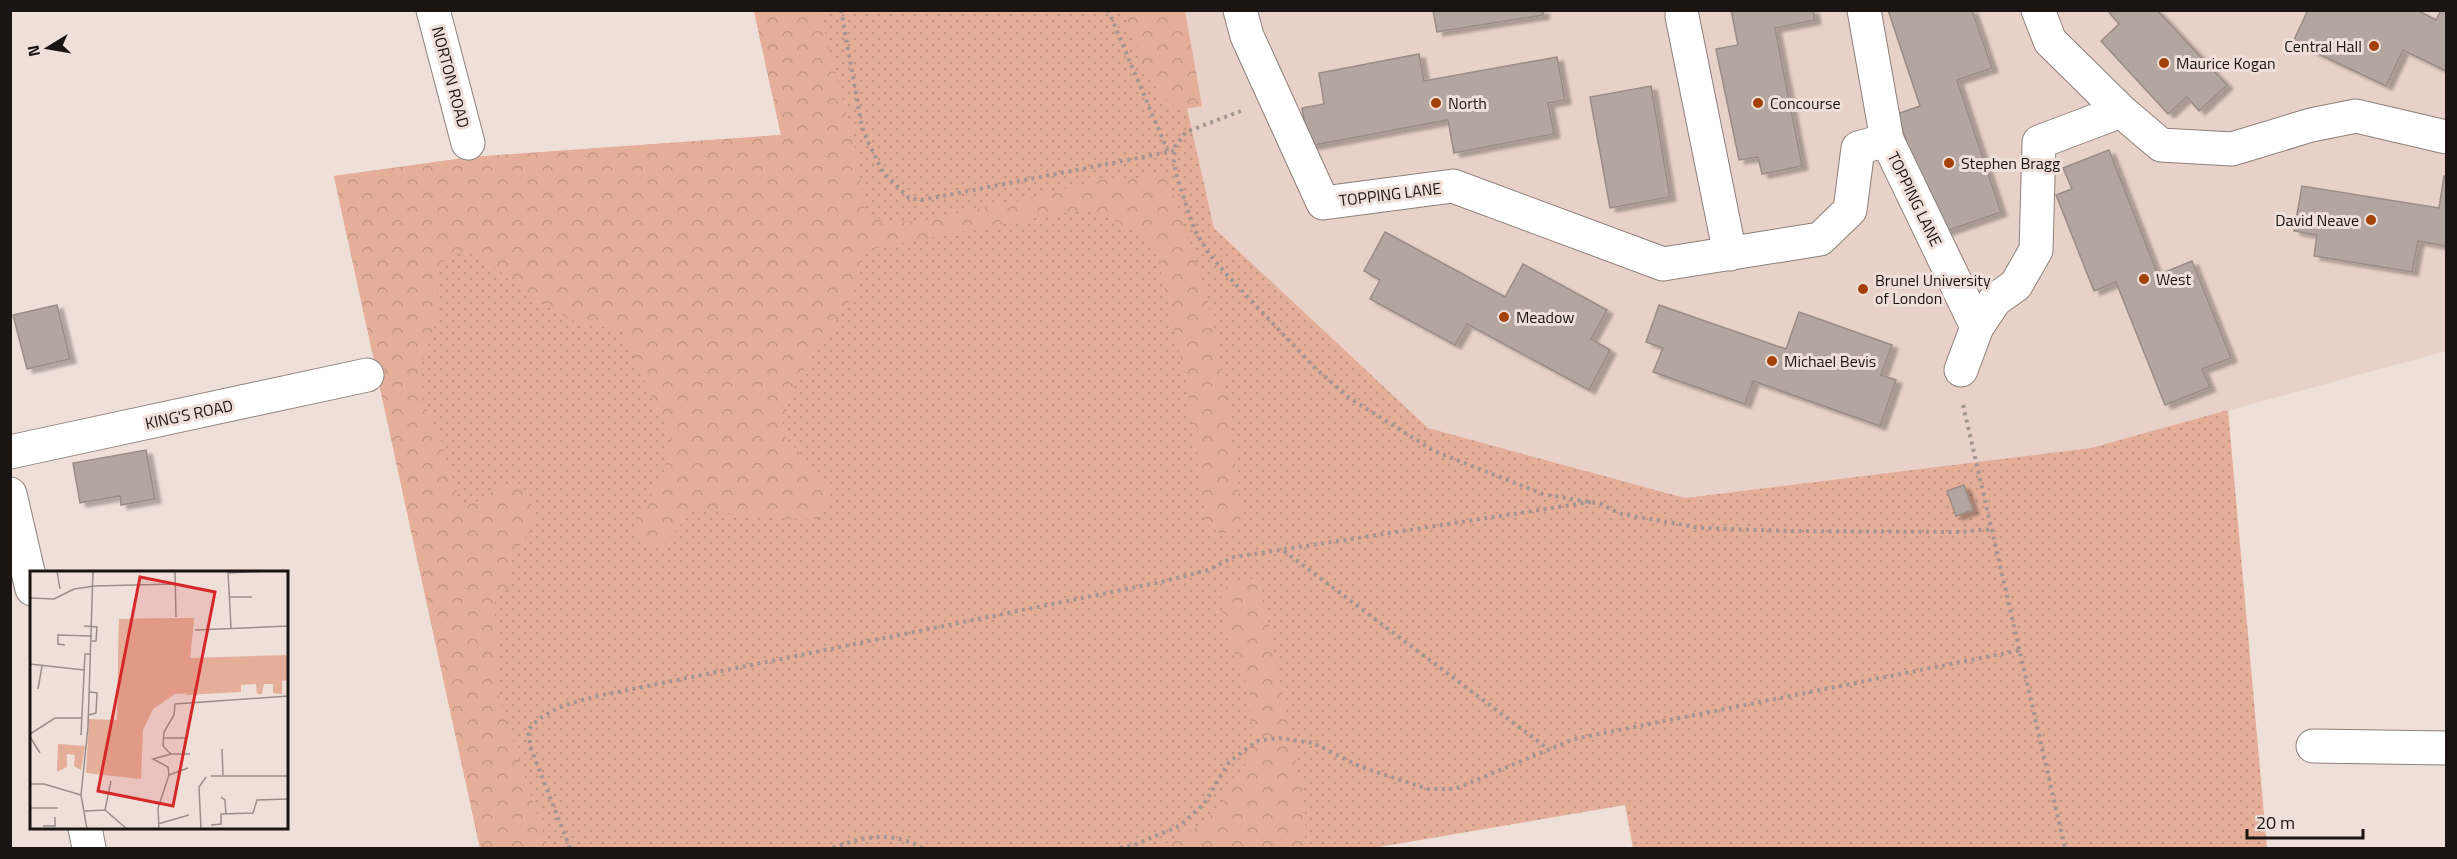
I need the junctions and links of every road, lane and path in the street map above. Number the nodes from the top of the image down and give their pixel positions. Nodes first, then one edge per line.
1 (433, 10) edge
2 (841, 10) edge
3 (1108, 10) edge
4 (1240, 10) edge
5 (1864, 10) edge
6 (2038, 10) edge
7 (1682, 16) dead end
8 (1276, 99) junction
9 (2121, 111) junction
10 (2446, 136) edge
11 (1887, 140) junction
12 (468, 143) dead end
13 (1175, 151) junction
14 (1169, 154) junction
15 (1730, 254) junction
16 (1977, 327) junction
17 (1961, 370) joint
18 (367, 375) dead end
19 (10, 452) edge
20 (10, 494) edge
21 (1591, 502) junction
22 (1993, 529) junction
23 (1283, 550) junction
24 (30, 580) edge
25 (2021, 650) junction
26 (2313, 746) dead end
27 (1548, 748) junction
28 (2446, 748) edge
29 (85, 829) edge
30 (89, 849) edge
31 (570, 849) edge
32 (832, 849) edge
33 (922, 849) edge
34 (1120, 849) edge
35 (2065, 849) edge

1 - 12 street, NORTON ROAD
2 - 14 path
3 - 14 path
4 - 8 street, TOPPING LANE
5 - 11 street
6 - 9 street
7 - 15 street
8 - 13 path
8 - 15 street, TOPPING LANE
9 - 10 street
9 - 16 street
11 - 15 street, TOPPING LANE
11 - 16 street, TOPPING LANE
13 - 14 path
13 - 21 path
16 - 17 street
17 - 22 path
18 - 19 street, KING'S ROAD
20 - 24 street
21 - 22 path
21 - 23 path
22 - 25 path
23 - 27 path
23 - 31 path
25 - 27 path
25 - 35 path
26 - 28 street
27 - 34 path
29 - 30 street
32 - 33 path

